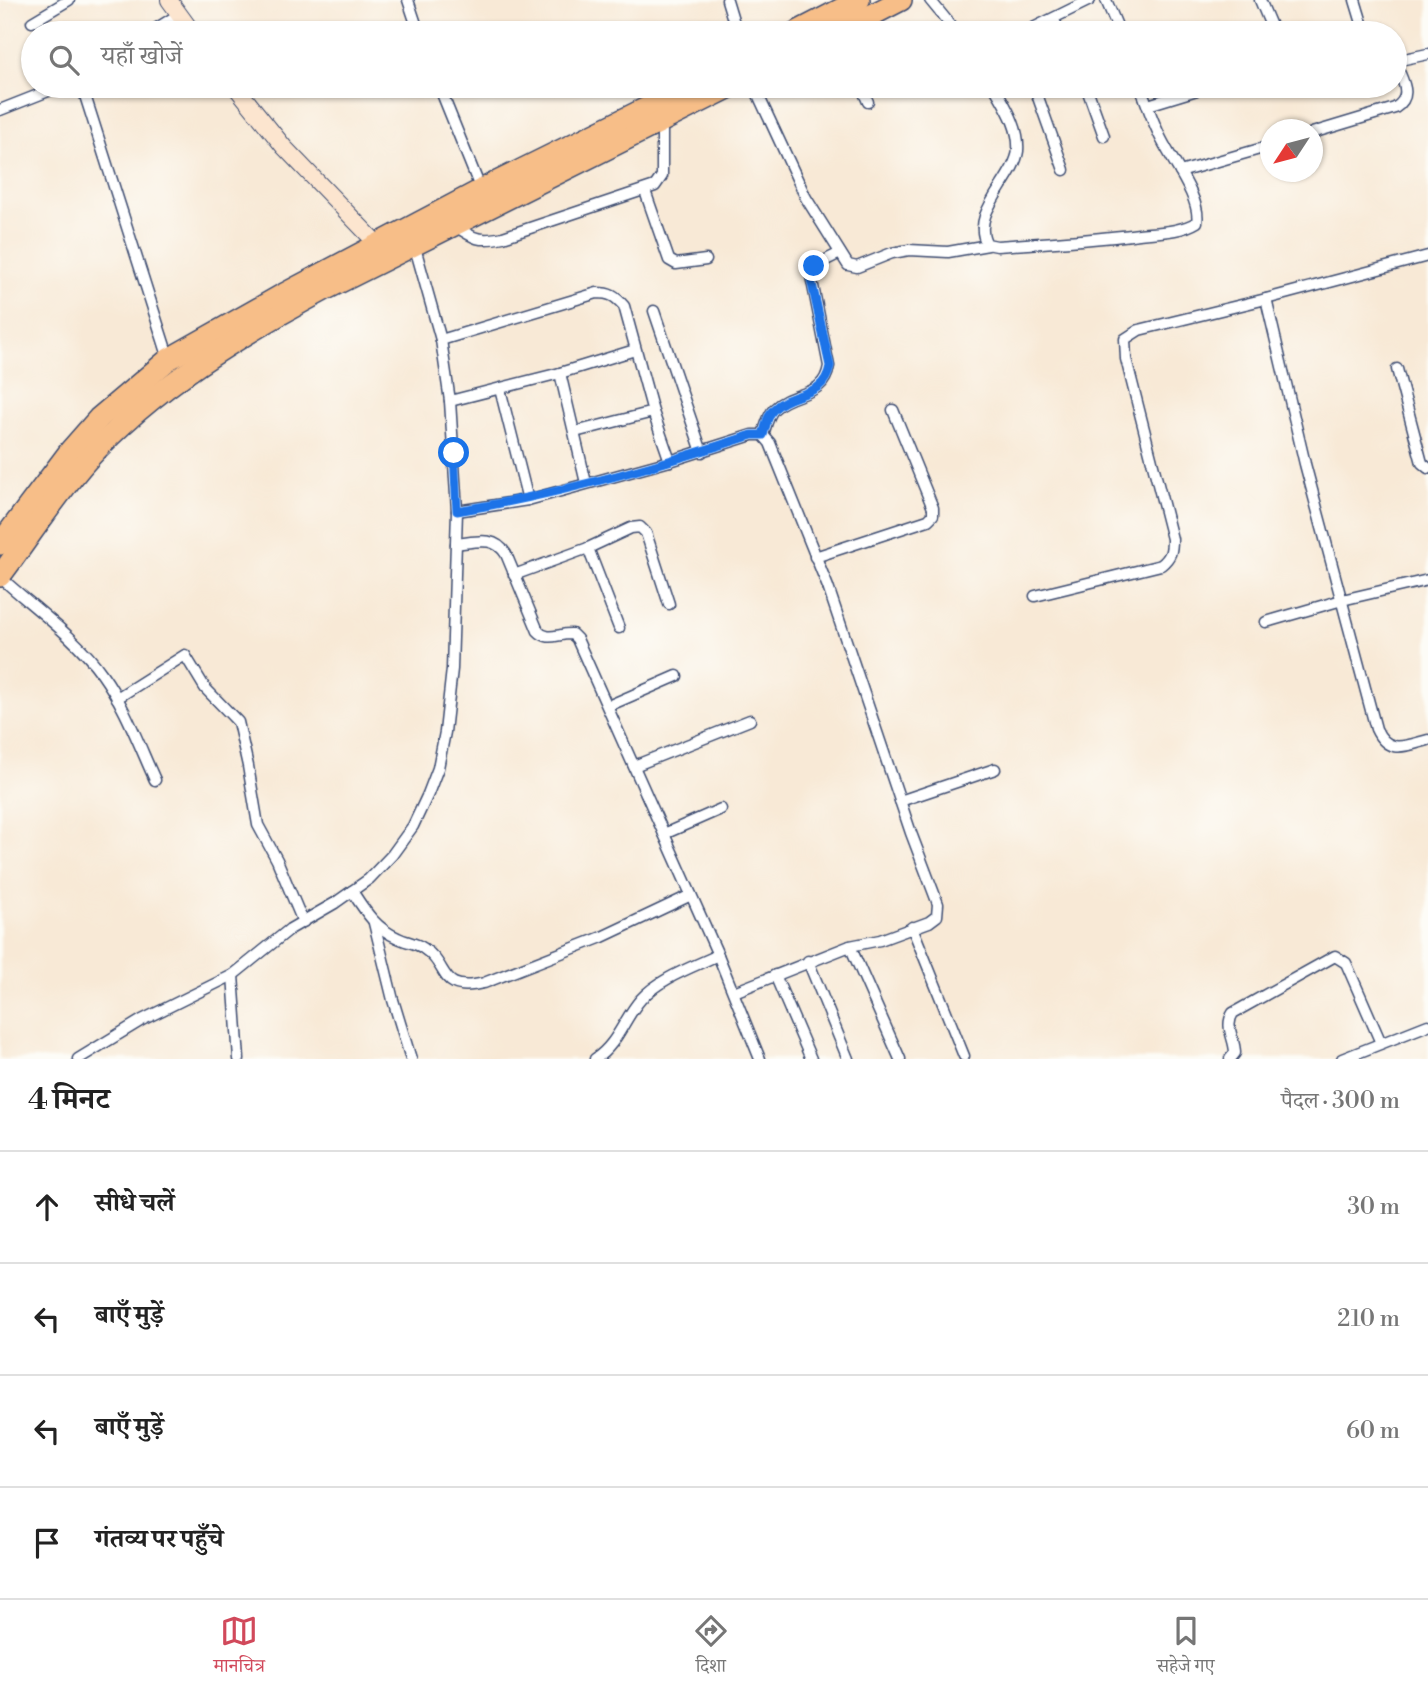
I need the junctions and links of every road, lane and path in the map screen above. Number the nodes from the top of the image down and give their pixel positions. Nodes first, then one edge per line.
1 (69, 0) edge
2 (169, 0) edge
3 (408, 0) edge
4 (727, 0) edge
5 (859, 0) edge
6 (901, 0) edge
7 (930, 0) edge
8 (1090, 0) edge
9 (1106, 0) edge
10 (1260, 0) edge
11 (1355, 0) edge
12 (178, 15) junction
13 (1053, 19) joint
14 (34, 21) edge
15 (168, 21) edge
16 (183, 21) edge
17 (415, 21) edge
18 (733, 21) edge
19 (818, 21) edge
20 (860, 21) edge
21 (947, 21) edge
22 (1049, 21) edge
23 (1115, 21) edge
24 (1269, 21) edge
25 (1361, 21) edge
26 (1427, 57) edge
27 (1407, 60) edge
28 (30, 98) edge
29 (86, 98) edge
30 (245, 98) edge
31 (444, 98) edge
32 (667, 98) edge
33 (708, 98) edge
34 (760, 98) edge
35 (866, 98) edge
36 (1001, 98) edge
37 (1038, 98) edge
38 (1090, 98) edge
39 (1145, 98) edge
40 (1171, 98) edge
41 (1405, 98) edge
42 (868, 102) dead end
43 (1148, 105) junction
44 (0, 110) edge
45 (662, 121) junction
46 (1323, 130) edge
47 (1104, 136) dead end
48 (1260, 149) edge
49 (1064, 170) dead end
50 (1180, 172) junction
51 (481, 190) junction
52 (645, 191) junction
53 (454, 225) junction
54 (414, 244) junction
55 (988, 244) junction
56 (384, 251) junction
57 (840, 253) junction
58 (1428, 256) edge
59 (706, 260) dead end
60 (1266, 299) junction
61 (654, 311) dead end
62 (441, 340) junction
63 (635, 350) junction
64 (169, 359) junction
65 (1397, 369) dead end
66 (560, 373) junction
67 (500, 389) junction
68 (450, 401) junction
69 (893, 410) dead end
70 (653, 412) junction
71 (575, 432) junction
72 (763, 435) junction
73 (702, 452) junction
74 (670, 461) junction
75 (1428, 468) edge
76 (586, 483) junction
77 (527, 500) junction
78 (457, 511) junction
79 (0, 544) edge
80 (456, 544) junction
81 (588, 548) junction
82 (815, 557) junction
83 (514, 575) junction
84 (0, 577) edge
85 (1428, 580) edge
86 (1035, 596) dead end
87 (1342, 600) junction
88 (669, 604) dead end
89 (1266, 622) dead end
90 (619, 628) dead end
91 (677, 677) dead end
92 (117, 698) junction
93 (608, 706) junction
94 (750, 720) dead end
95 (1428, 740) edge
96 (634, 766) junction
97 (995, 769) dead end
98 (155, 780) dead end
99 (900, 801) junction
100 (721, 809) dead end
101 (664, 834) junction
102 (352, 891) junction
103 (691, 895) junction
104 (303, 922) junction
105 (374, 923) junction
106 (912, 928) junction
107 (849, 946) junction
108 (718, 955) junction
109 (808, 961) junction
110 (233, 975) junction
111 (775, 975) junction
112 (734, 992) junction
113 (1428, 1025) edge
114 (1381, 1044) junction
115 (964, 1056) dead end
116 (1359, 1056) edge
117 (78, 1059) edge
118 (239, 1059) edge
119 (411, 1059) edge
120 (595, 1059) edge
121 (760, 1059) edge
122 (811, 1059) edge
123 (848, 1059) edge
124 (900, 1059) edge
125 (1230, 1059) edge
126 (1342, 1059) edge

1 - 14 street
2 - 12 street
3 - 17 street
4 - 18 street
5 - 19 highway
6 - 20 highway
7 - 21 street
8 - 13 street
9 - 23 street
10 - 24 street
11 - 25 street
12 - 15 street
12 - 16 street
13 - 22 street
26 - 27 street
28 - 44 street
29 - 64 street
30 - 56 street
31 - 51 street
32 - 51 highway
33 - 45 highway
34 - 57 street
35 - 42 street
36 - 55 street
37 - 49 street
38 - 47 street
39 - 43 street
40 - 43 street
41 - 46 street
43 - 50 street
45 - 52 street
45 - 53 highway
48 - 50 street
50 - 55 street
51 - 56 highway
52 - 53 street
52 - 59 street
53 - 54 highway
54 - 56 highway
54 - 62 street
55 - 57 street
56 - 64 highway
56 - 84 highway
57 - 72 street
58 - 60 street
60 - 86 street
60 - 87 street
61 - 73 street
62 - 63 street
62 - 68 street
63 - 66 street
63 - 70 street
64 - 79 highway
65 - 75 street
66 - 67 street
66 - 71 street
67 - 68 street
67 - 77 street
68 - 78 street
69 - 82 street
70 - 71 street
70 - 74 street
71 - 76 street
72 - 73 street
72 - 82 street
73 - 74 street
74 - 76 street
76 - 77 street
77 - 78 street
78 - 80 street
80 - 83 street
80 - 102 street
81 - 83 street
81 - 88 street
81 - 90 street
82 - 99 street
83 - 93 street
84 - 92 street
85 - 87 street
87 - 89 street
87 - 95 street
91 - 93 street
92 - 98 street
92 - 104 street
93 - 96 street
94 - 96 street
96 - 101 street
97 - 99 street
99 - 106 street
100 - 101 street
101 - 103 street
102 - 104 street
102 - 105 street
103 - 105 street
103 - 108 street
104 - 110 street
105 - 119 street
106 - 107 street
106 - 115 street
107 - 109 street
107 - 124 street
108 - 112 street
108 - 120 street
109 - 111 street
109 - 123 street
110 - 117 street
110 - 118 street
111 - 112 street
111 - 122 street
112 - 121 street
113 - 114 street
114 - 116 street
114 - 125 street
116 - 126 street

